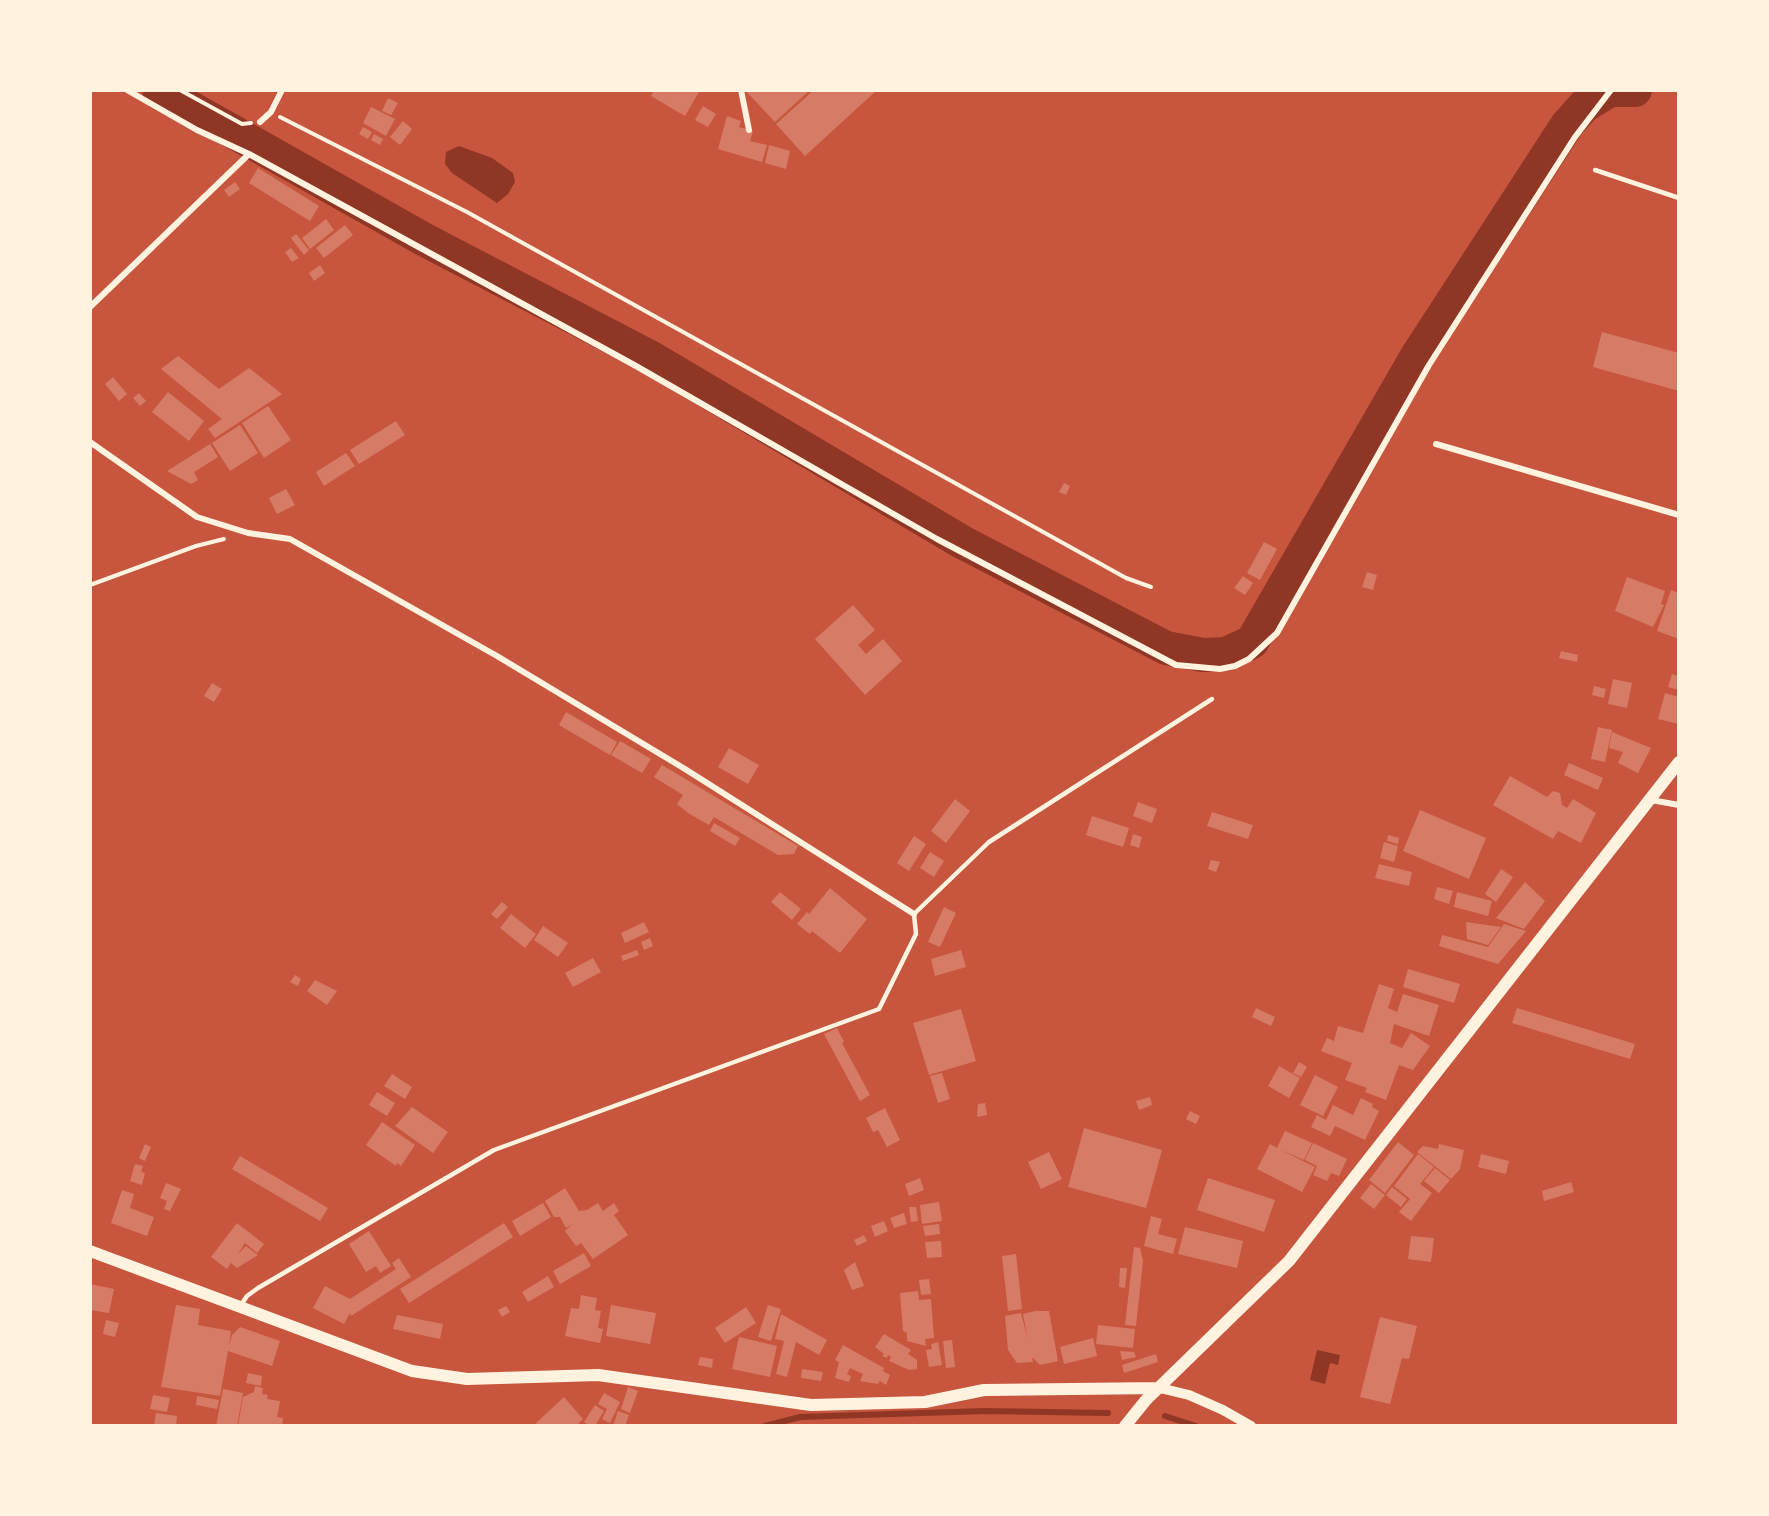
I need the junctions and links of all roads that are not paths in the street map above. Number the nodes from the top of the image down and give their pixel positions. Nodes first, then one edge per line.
1 (127, 90) edge
2 (282, 90) edge
3 (741, 90) edge
4 (1611, 90) edge
5 (260, 123) road end
6 (749, 130) dead end
7 (249, 154) junction
8 (1595, 170) dead end
9 (1679, 198) edge
10 (90, 307) edge
11 (90, 442) edge
12 (1436, 444) dead end
13 (1679, 515) edge
14 (1212, 699) dead end
15 (1679, 762) edge
16 (1651, 800) junction
17 (1679, 805) edge
18 (914, 914) junction
19 (90, 1251) edge
20 (240, 1307) junction
21 (1160, 1388) junction
22 (1125, 1425) edge
23 (1251, 1426) edge

1 - 7 street
2 - 5 street
3 - 6 street
4 - 7 street
7 - 10 street
8 - 9 lane
11 - 18 street
12 - 13 street
14 - 18 lane
15 - 16 main road
16 - 17 street
16 - 21 main road
18 - 20 lane
19 - 20 main road
20 - 21 main road
21 - 22 main road
21 - 23 street

